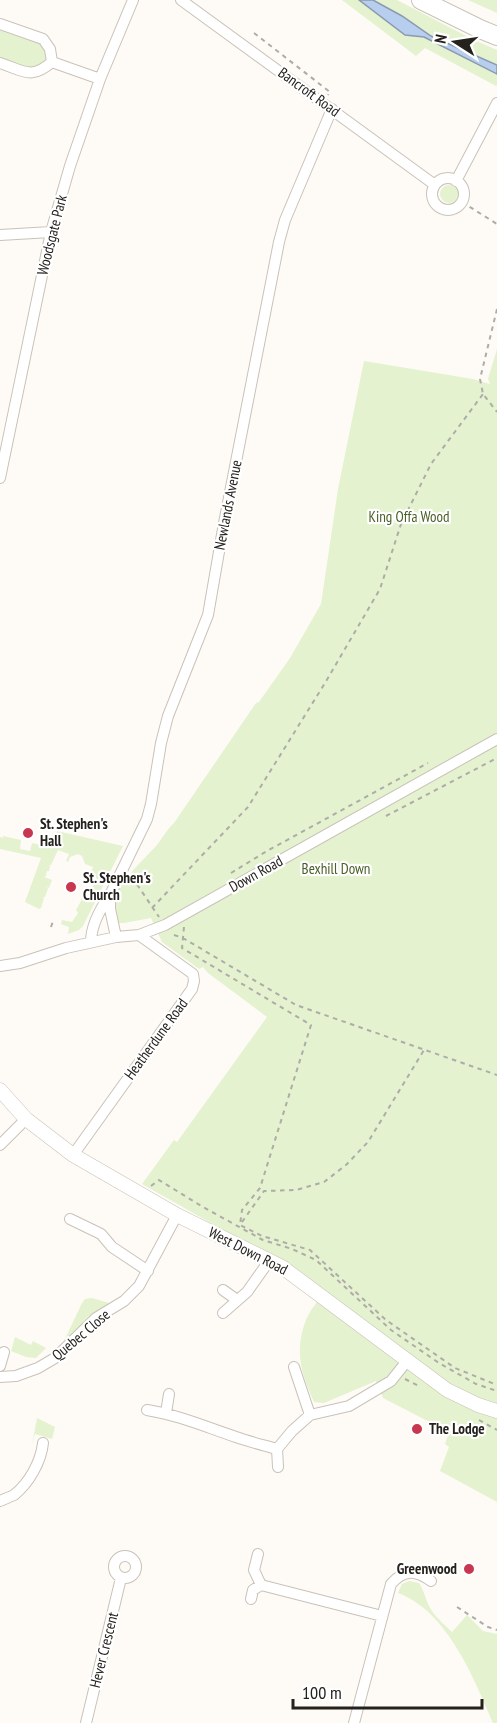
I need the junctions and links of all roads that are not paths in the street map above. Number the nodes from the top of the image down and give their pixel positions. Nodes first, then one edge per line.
1 (133, 0) edge
2 (182, 0) edge
3 (421, 0) edge
4 (0, 24) edge
5 (497, 36) edge
6 (52, 62) junction
7 (0, 63) edge
8 (100, 79) junction
9 (497, 103) edge
10 (328, 106) junction
11 (456, 181) junction
12 (435, 185) junction
13 (51, 232) junction
14 (0, 235) edge
15 (0, 477) edge
16 (497, 739) edge
17 (110, 895) junction
18 (139, 935) junction
19 (116, 937) junction
20 (92, 942) junction
21 (0, 966) edge
22 (0, 1090) edge
23 (26, 1119) junction
24 (0, 1145) edge
25 (73, 1155) junction
26 (177, 1215) junction
27 (70, 1219) dead end
28 (269, 1261) junction
29 (148, 1271) junction
30 (223, 1290) dead end
31 (237, 1300) junction
32 (223, 1313) dead end
33 (4, 1352) dead end
34 (407, 1361) junction
35 (0, 1366) edge
36 (294, 1366) dead end
37 (0, 1377) edge
38 (170, 1394) dead end
39 (147, 1410) dead end
40 (497, 1411) edge
41 (166, 1413) junction
42 (310, 1415) junction
43 (277, 1449) junction
44 (46, 1450) dead end
45 (278, 1467) dead end
46 (0, 1501) edge
47 (258, 1554) dead end
48 (121, 1578) dead end
49 (431, 1581) dead end
50 (261, 1585) junction
51 (251, 1599) dead end
52 (382, 1616) junction
53 (86, 1723) edge
54 (354, 1723) edge

1 - 8 street, Woodsgate Park
2 - 10 street, Bancroft Road
3 - 5 main road
4 - 6 street
6 - 7 street
6 - 8 street
8 - 13 street, Woodsgate Park
9 - 11 street
10 - 12 street, Bancroft Road
10 - 17 street, Newlands Avenue
11 - 12 street
11 - 12 street
13 - 14 street
13 - 15 street, Woodsgate Park
16 - 18 street, Down Road
17 - 19 street
17 - 20 street, Newlands Avenue
18 - 19 street, Down Road
18 - 25 street, Heatherdune Road
19 - 20 street, Down Road
20 - 21 street, Down Road
22 - 23 street, West Down Road
23 - 24 street
23 - 25 street, West Down Road
25 - 26 street, West Down Road
26 - 28 street, West Down Road
26 - 29 street, Quebec Close
27 - 29 street
28 - 31 street
28 - 34 street, West Down Road
29 - 37 street, Quebec Close
30 - 31 street
31 - 32 street
33 - 35 street
34 - 40 street, West Down Road
34 - 42 street
36 - 42 street
38 - 41 street
39 - 41 street
41 - 43 street
42 - 43 street
43 - 45 street
44 - 46 street
47 - 50 street
48 - 53 street, Hever Crescent
49 - 52 street
50 - 51 street
50 - 52 street
52 - 54 street

